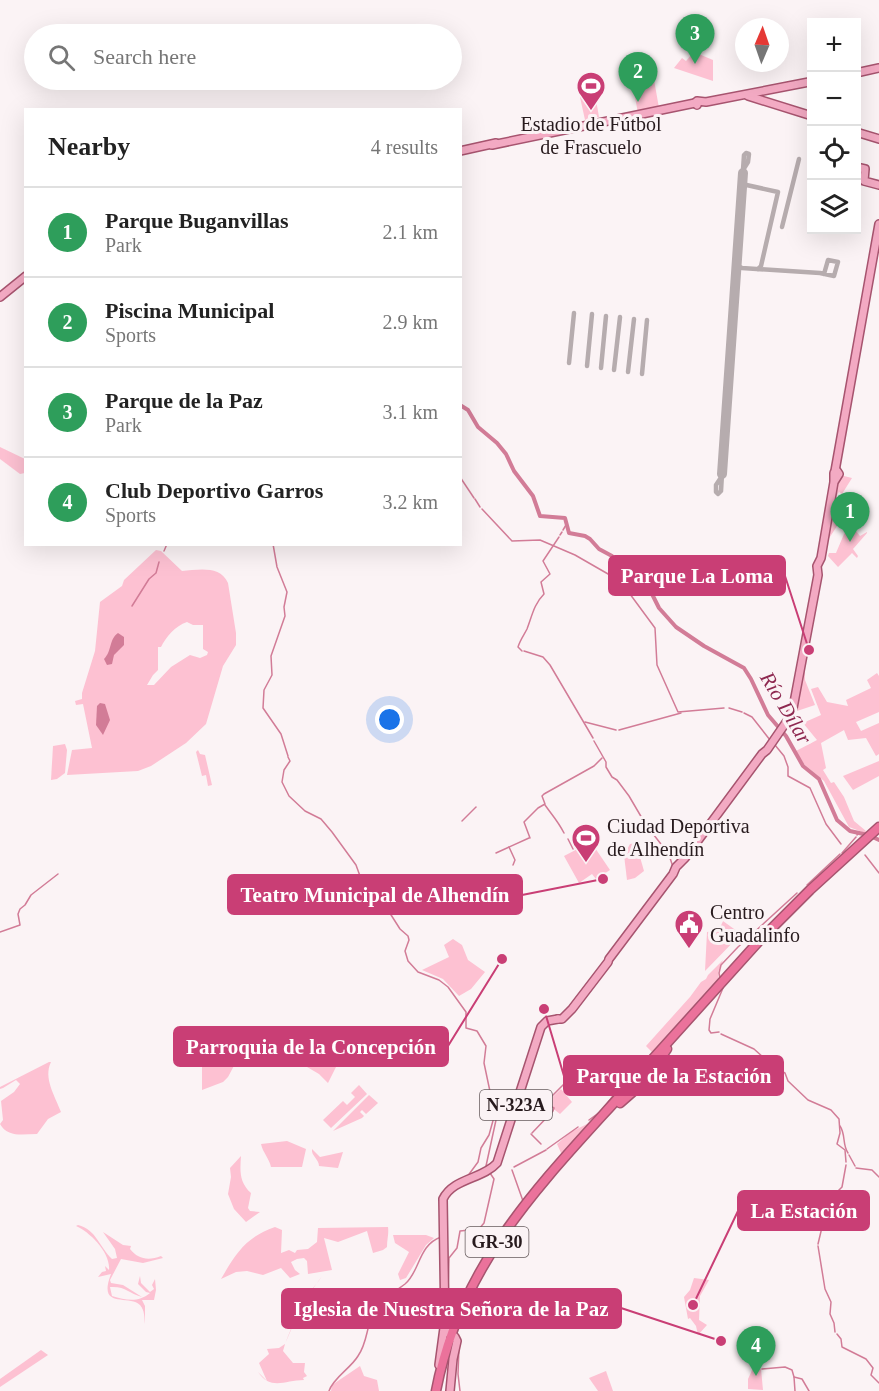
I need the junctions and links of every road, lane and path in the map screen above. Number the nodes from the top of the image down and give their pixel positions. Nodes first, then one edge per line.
1 (879, 68) edge
2 (861, 72) edge
3 (807, 83) edge
4 (753, 95) junction
5 (807, 114) edge
6 (549, 134) junction
7 (861, 134) edge
8 (520, 139) junction
9 (879, 139) edge
10 (462, 151) edge
11 (861, 168) edge
12 (879, 185) edge
13 (879, 227) edge
14 (24, 278) edge
15 (0, 297) edge
16 (874, 834) edge
17 (673, 1039) junction
18 (640, 1075) junction
19 (445, 1326) junction
20 (436, 1391) edge
21 (450, 1391) edge

1 - 2 main road
3 - 4 main road
4 - 5 main road
4 - 6 main road
6 - 8 main road
6 - 8 main road
7 - 9 main road
8 - 10 main road
11 - 12 main road
13 - 19 main road, N-323A
14 - 15 main road
16 - 17 highway
17 - 18 highway
17 - 18 highway
18 - 20 highway, GR-30
18 - 20 highway, GR-30
19 - 20 main road
19 - 21 main road, N-323A

